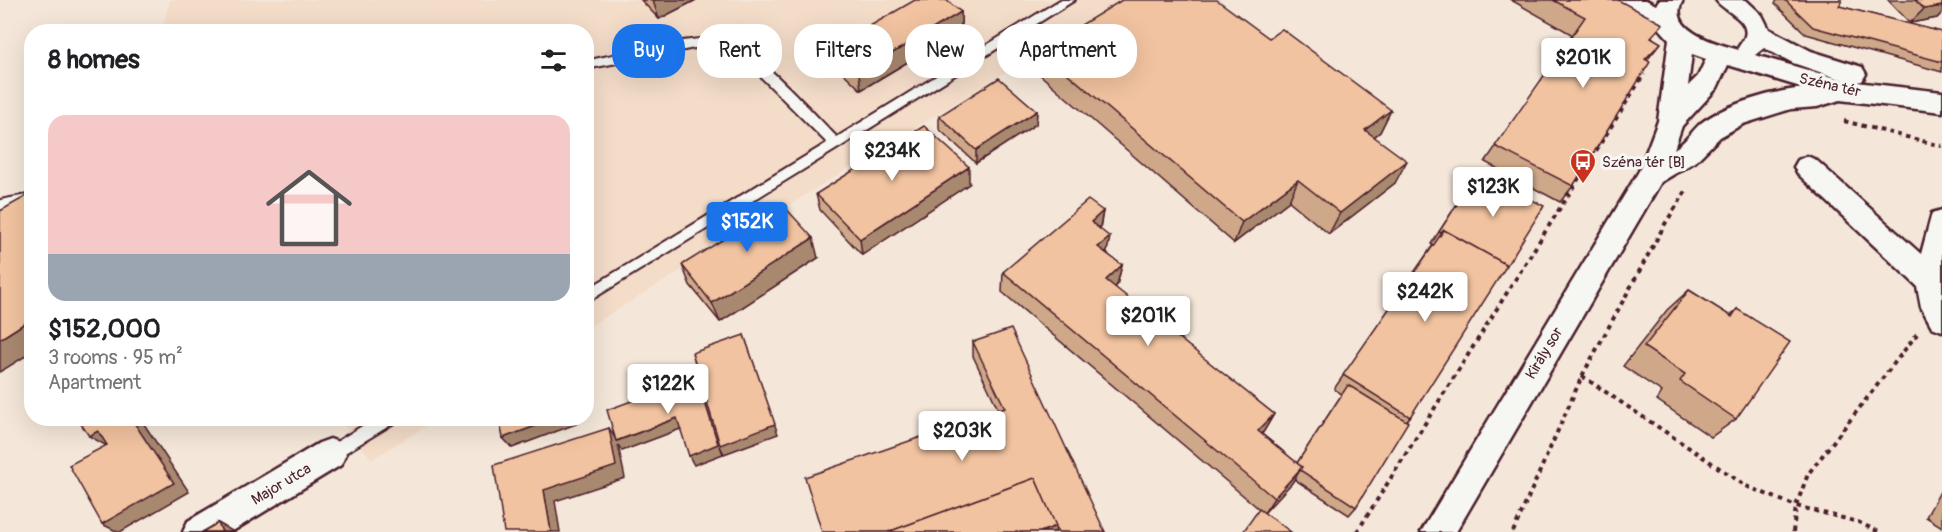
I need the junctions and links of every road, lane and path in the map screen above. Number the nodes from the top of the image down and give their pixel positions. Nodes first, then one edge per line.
1 (1070, 0) edge
2 (1626, 0) edge
3 (1737, 2) edge
4 (1674, 20) edge
5 (1759, 34) junction
6 (1721, 53) junction
7 (594, 63) edge
8 (1645, 73) edge
9 (1840, 90) junction
10 (1942, 101) edge
11 (1841, 120) dead end
12 (1671, 121) junction
13 (836, 144) junction
14 (1942, 146) edge
15 (1808, 167) dead end
16 (1651, 174) junction
17 (1693, 181) dead end
18 (24, 200) edge
19 (0, 205) edge
20 (1942, 221) edge
21 (1931, 281) junction
22 (594, 292) edge
23 (1939, 314) edge
24 (1582, 375) junction
25 (376, 426) edge
26 (330, 454) joint
27 (1796, 507) junction
28 (200, 532) edge
29 (1357, 532) edge
30 (1438, 532) edge
31 (1513, 532) edge
32 (1793, 532) edge
33 (1879, 532) edge

1 - 13 lane
2 - 4 street, Széna tér
3 - 5 street, Széna tér
4 - 6 street, Széna tér
4 - 12 street, Király sor
5 - 6 street, Széna tér
5 - 10 street, Széna tér
6 - 9 street, Széna tér
6 - 12 street, Király sor
7 - 13 lane
8 - 29 path
9 - 10 street, Széna tér
9 - 16 street
11 - 14 path
12 - 16 street, Király sor
13 - 22 lane
15 - 21 street
16 - 30 street, Király sor
17 - 24 path
18 - 19 lane
20 - 21 street
21 - 23 street
23 - 27 path
24 - 27 path
24 - 31 path
25 - 26 lane
26 - 28 street, Major utca
27 - 32 path
27 - 33 path

